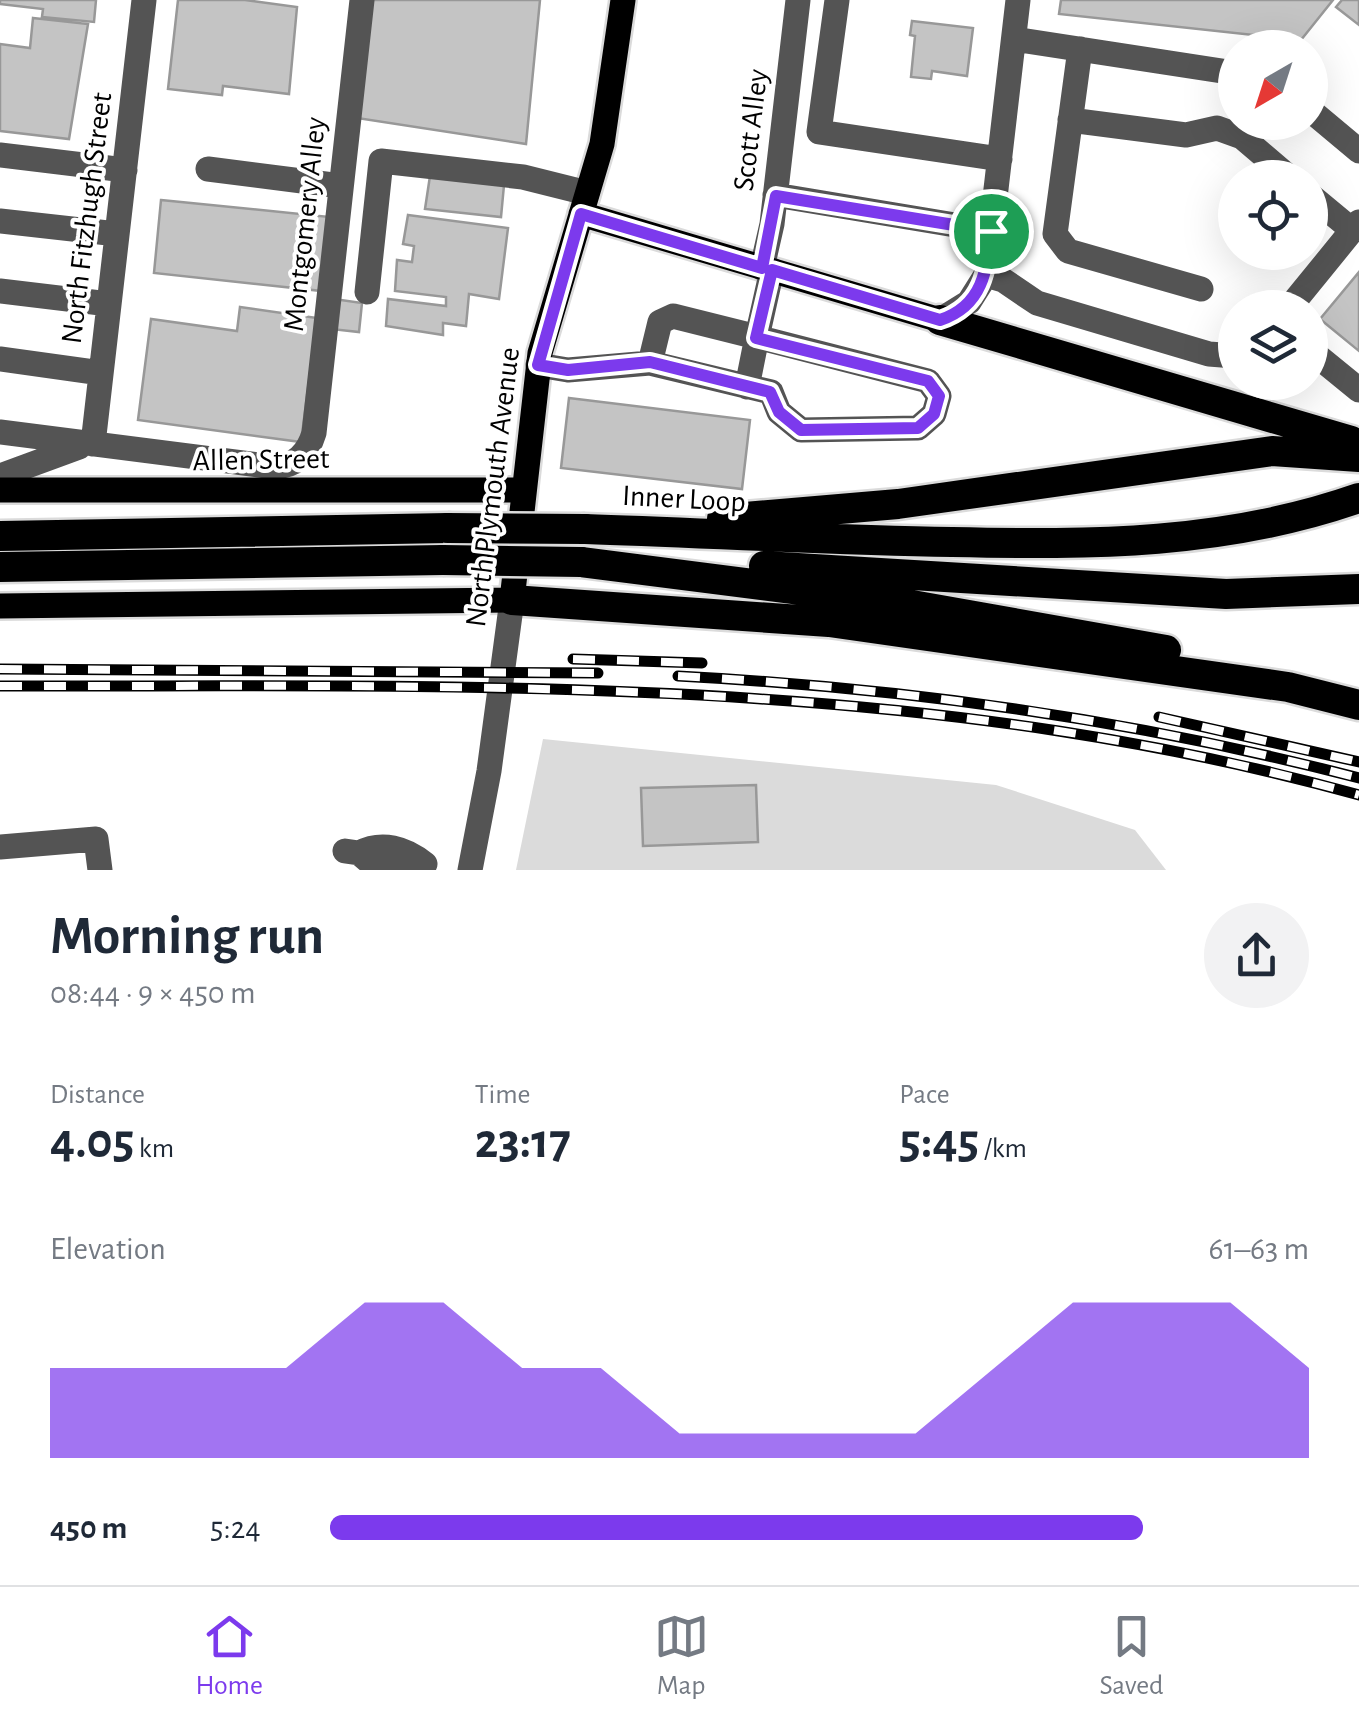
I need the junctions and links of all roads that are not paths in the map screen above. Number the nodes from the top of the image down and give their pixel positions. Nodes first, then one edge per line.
1 (144, 0) edge
2 (362, 0) edge
3 (623, 0) edge
4 (798, 0) edge
5 (837, 0) edge
6 (1018, 0) edge
7 (1014, 39) junction
8 (1080, 49) junction
9 (1218, 69) edge
10 (1070, 120) junction
11 (1328, 125) edge
12 (1359, 151) edge
13 (0, 156) edge
14 (1000, 159) junction
15 (1269, 160) edge
16 (208, 169) dead end
17 (124, 170) junction
18 (341, 186) junction
19 (776, 196) junction
20 (584, 204) junction
21 (1328, 207) edge
22 (0, 221) edge
23 (1356, 226) edge
24 (991, 231) junction
25 (118, 234) junction
26 (767, 269) junction
27 (986, 274) junction
28 (1201, 288) dead end
29 (1304, 290) edge
30 (0, 291) edge
31 (367, 292) dead end
32 (109, 304) junction
33 (940, 320) junction
34 (756, 338) junction
35 (1218, 356) edge
36 (0, 359) edge
37 (650, 362) junction
38 (538, 365) junction
39 (1328, 365) edge
40 (102, 373) junction
41 (746, 387) junction
42 (1359, 390) edge
43 (0, 432) edge
44 (1359, 443) edge
45 (93, 444) junction
46 (304, 454) joint
47 (1359, 457) edge
48 (0, 476) edge
49 (0, 490) edge
50 (522, 490) junction
51 (1359, 498) edge
52 (585, 529) junction
53 (0, 536) edge
54 (580, 562) junction
55 (0, 567) edge
56 (1359, 589) edge
57 (512, 600) junction
58 (0, 606) edge
59 (1359, 705) edge
60 (0, 846) edge
61 (352, 852) dead end
62 (414, 868) edge
63 (100, 870) edge
64 (470, 870) edge

1 - 17 street, North Fitzhugh Street
2 - 18 street, Montgomery Alley
3 - 20 main road, North Plymouth Avenue
4 - 19 street, Scott Alley
5 - 14 street
6 - 7 street
7 - 8 street
7 - 14 street
8 - 9 street
8 - 10 street
10 - 15 street
10 - 28 street
11 - 12 street
13 - 17 street
14 - 24 street
16 - 18 street
17 - 25 street, North Fitzhugh Street
18 - 46 street, Montgomery Alley
19 - 24 street
19 - 26 street, Scott Alley
20 - 26 main road
20 - 31 street
20 - 38 main road, North Plymouth Avenue
21 - 23 street
22 - 25 street
23 - 29 street
24 - 27 street
25 - 32 street, North Fitzhugh Street
26 - 33 main road
26 - 34 street, Scott Alley
27 - 33 street
27 - 35 street
30 - 32 street
32 - 40 street, North Fitzhugh Street
33 - 44 highway
34 - 37 street
34 - 41 street, Scott Alley
34 - 41 street
36 - 40 street
37 - 38 street
37 - 41 street
38 - 50 main road, North Plymouth Avenue
39 - 42 street
40 - 45 street, North Fitzhugh Street
43 - 45 street, Allen Street
45 - 46 street, Allen Street
45 - 48 street, Allen Street
47 - 52 highway
49 - 50 main road, Allen Street
50 - 57 main road, North Plymouth Avenue
51 - 52 highway, Inner Loop
52 - 53 highway, Inner Loop, bridge
54 - 55 highway, bridge
54 - 56 highway
54 - 59 highway
57 - 58 main road
57 - 59 highway
57 - 64 street, North Plymouth Avenue
60 - 63 street
61 - 62 street
62 - 64 street

